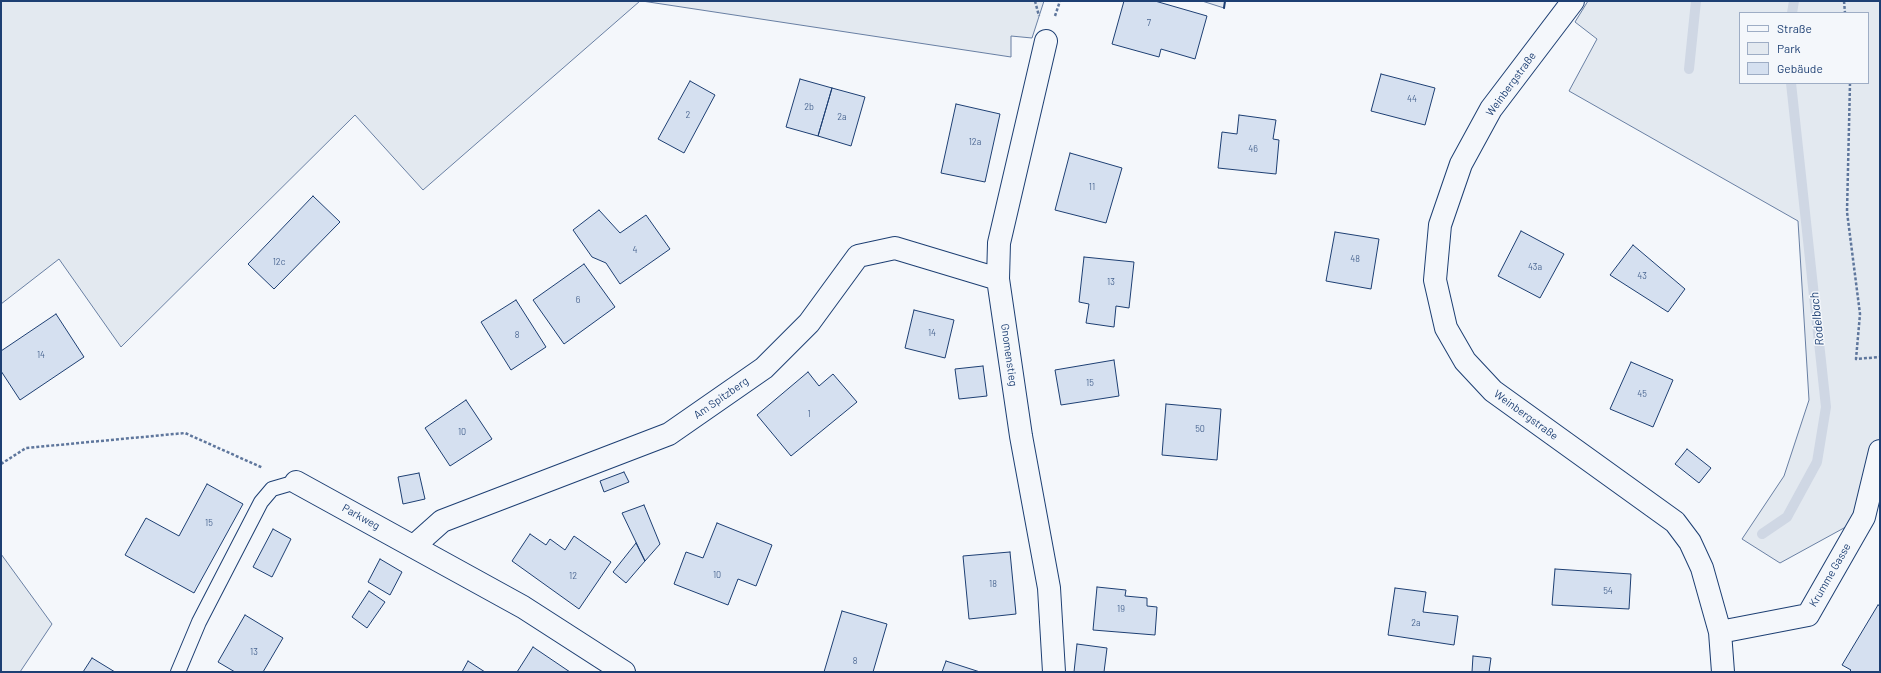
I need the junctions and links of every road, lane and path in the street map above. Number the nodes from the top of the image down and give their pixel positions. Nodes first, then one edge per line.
1 (1573, 1) edge
2 (1844, 1) edge
3 (1845, 12) edge
4 (1046, 41) dead end
5 (1850, 84) edge
6 (998, 279) junction
7 (1880, 357) edge
8 (1880, 451) edge
9 (1, 464) edge
10 (296, 482) junction
11 (414, 546) junction
12 (1720, 632) junction
13 (178, 672) edge
14 (624, 672) edge
15 (1054, 672) edge
16 (1723, 672) edge

1 - 12 street, Weinbergstraße
2 - 3 path
4 - 6 street, Gnomenstieg
5 - 7 path
6 - 11 street, Am Spitzberg
6 - 15 street, Gnomenstieg
8 - 12 street, Krumme Gasse
9 - 10 path
10 - 11 street, Parkweg
10 - 13 lane
11 - 14 street, Parkweg
12 - 16 street, Weinbergstraße

